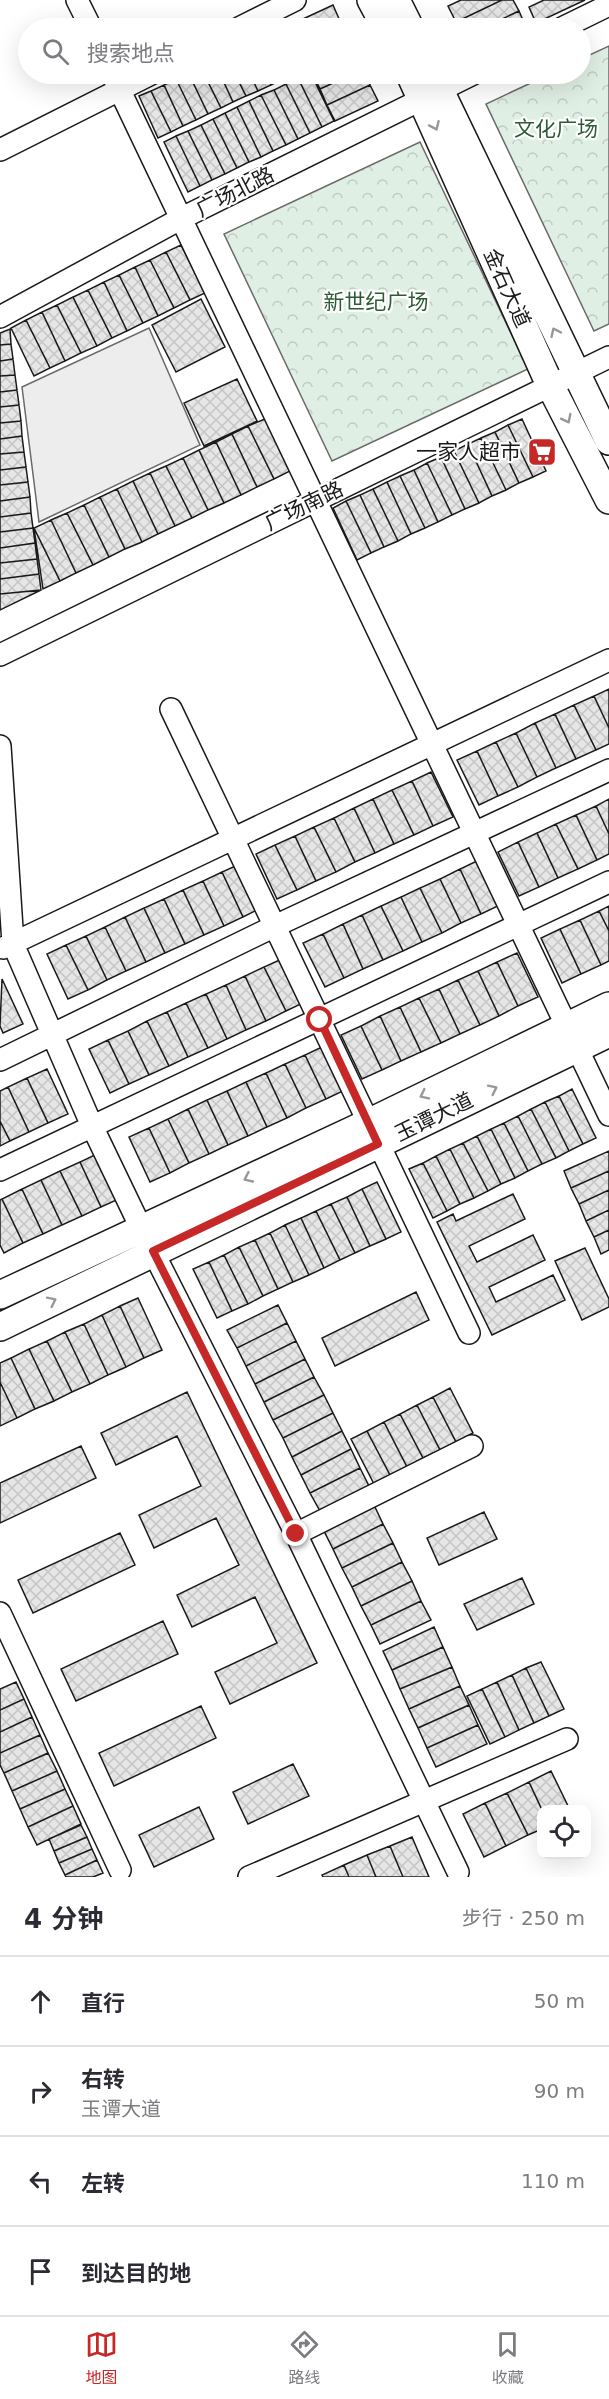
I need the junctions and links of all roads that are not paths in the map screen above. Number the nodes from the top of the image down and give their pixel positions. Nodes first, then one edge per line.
1 (77, 0) edge
2 (295, 0) edge
3 (371, 0) edge
4 (396, 0) edge
5 (609, 5) edge
6 (86, 18) edge
7 (259, 18) edge
8 (381, 18) edge
9 (405, 18) edge
10 (582, 18) edge
11 (113, 84) edge
12 (117, 84) edge
13 (431, 87) edge
14 (0, 150) edge
15 (182, 218) junction
16 (0, 317) edge
17 (609, 357) edge
18 (575, 374) junction
19 (550, 385) junction
20 (609, 441) edge
21 (609, 500) edge
22 (0, 655) edge
23 (609, 660) edge
24 (171, 709) dead end
25 (432, 743) junction
26 (0, 746) edge
27 (609, 770) edge
28 (474, 832) junction
29 (233, 838) junction
30 (609, 882) edge
31 (518, 924) junction
32 (274, 926) junction
33 (6, 947) edge
34 (609, 1006) edge
35 (320, 1020) junction
36 (609, 1033) edge
37 (52, 1036) junction
38 (572, 1037) junction
39 (0, 1060) edge
40 (609, 1115) edge
41 (92, 1126) junction
42 (373, 1133) junction
43 (0, 1170) edge
44 (141, 1228) junction
45 (153, 1251) junction
46 (0, 1295) edge
47 (0, 1327) edge
48 (469, 1333) dead end
49 (472, 1446) dead end
50 (296, 1534) junction
51 (0, 1613) edge
52 (567, 1739) dead end
53 (424, 1801) junction
54 (120, 1870) dead end
55 (458, 1872) dead end
56 (249, 1877) edge

1 - 6 street
2 - 7 street
3 - 8 main road
4 - 9 main road
5 - 10 street
11 - 14 street
12 - 15 street
13 - 15 street, 广场北路
18 -> 13 main road, 金石大道
13 -> 19 main road, 金石大道
15 - 16 street, 广场北路
15 - 25 street
17 - 18 street, 广场南路
18 - 19 street, 广场南路
18 - 20 main road, 金石大道
19 -> 21 main road, 金石大道
19 - 22 street, 广场南路
23 - 25 street
24 - 29 street
25 - 28 street
25 - 29 street
26 - 33 street
27 - 28 street
28 - 31 street
28 - 32 street
29 - 32 street
29 - 33 street
30 - 31 street
31 - 35 street
31 - 38 street
32 - 35 street
32 - 37 street
33 - 37 street
34 - 38 main road, 玉谭大道
35 - 41 street
35 - 42 street
36 - 38 main road, 玉谭大道
37 - 39 street
37 - 41 street
38 - 40 street
38 - 42 main road, 玉谭大道
41 - 43 street
41 - 44 street
42 -> 44 main road, 玉谭大道
42 - 45 main road, 玉谭大道
42 - 48 street
44 - 45 street
44 - 46 main road, 玉谭大道
47 -> 45 main road, 玉谭大道
45 - 50 street
49 - 50 street
50 - 53 street
51 - 54 street
52 - 53 street
53 - 55 street
53 - 56 street

